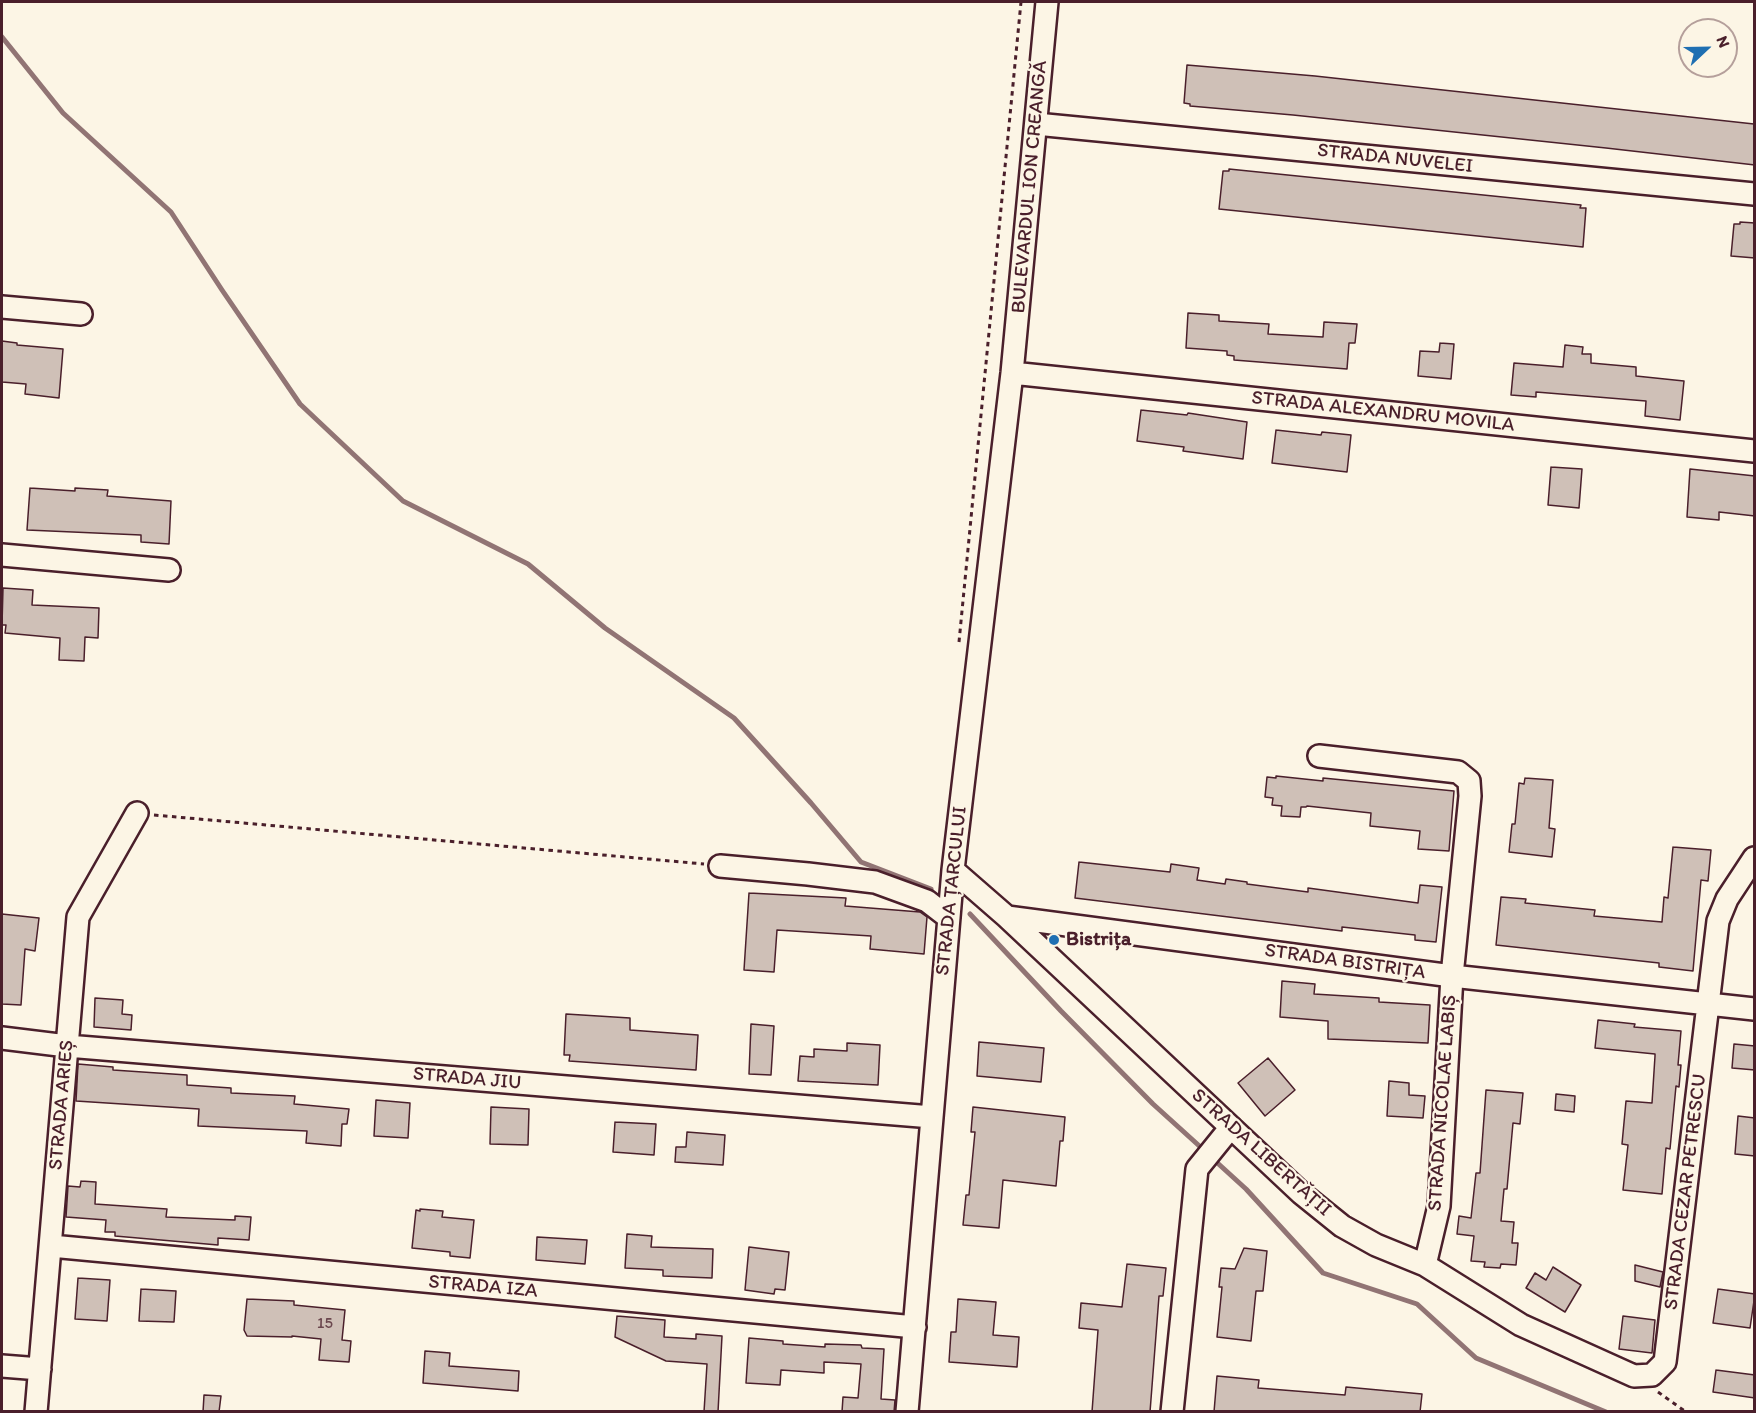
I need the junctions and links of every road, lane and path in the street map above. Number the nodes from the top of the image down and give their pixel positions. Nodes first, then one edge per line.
1 (1021, 2) edge
2 (1047, 2) edge
3 (1036, 124) junction
4 (1755, 194) edge
5 (2, 307) edge
6 (81, 314) dead end
7 (1012, 373) junction
8 (1755, 451) edge
9 (2, 555) edge
10 (169, 570) dead end
11 (958, 651) dead end
12 (1319, 756) dead end
13 (137, 813) joint
14 (1755, 858) edge
15 (720, 866) joint
16 (953, 870) junction
17 (1007, 917) junction
18 (949, 918) junction
19 (1452, 976) junction
20 (1709, 1004) junction
21 (1755, 1009) edge
22 (2, 1038) edge
23 (67, 1046) junction
24 (932, 1117) junction
25 (1231, 1127) junction
26 (51, 1246) junction
27 (1425, 1265) junction
28 (915, 1327) junction
29 (2, 1366) edge
30 (40, 1369) junction
31 (1652, 1375) joint
32 (36, 1412) edge
33 (907, 1412) edge
34 (1172, 1412) edge

1 - 11 path
2 - 3 street, BULEVARDUL ION CREANGĂ
3 - 4 street, STRADA NUVELEI
3 - 7 street, BULEVARDUL ION CREANGĂ
5 - 6 street
7 - 8 street, STRADA ALEXANDRU MOVILA
7 - 16 street, STRADA ȚARCULUI
9 - 10 street
12 - 19 street, STRADA NICOLAE LABIȘ
13 - 15 path
13 - 23 street, STRADA ARIEȘ
14 - 20 street, STRADA CEZAR PETRESCU
15 - 18 street
16 - 17 street
16 - 18 street, STRADA ȚARCULUI
17 - 19 street, STRADA BISTRIȚA
17 - 25 street, STRADA LIBERTĂȚII
18 - 24 street, STRADA ȚARCULUI
19 - 20 street, STRADA BISTRIȚA
19 - 27 street, STRADA NICOLAE LABIȘ
20 - 21 street, STRADA BISTRIȚA
20 - 31 street, STRADA CEZAR PETRESCU
22 - 23 street, STRADA JIU
23 - 24 street, STRADA JIU
23 - 26 street, STRADA ARIEȘ
24 - 28 street, STRADA ȚARCULUI
25 - 27 street, STRADA LIBERTĂȚII
25 - 34 street
26 - 28 street, STRADA IZA
26 - 30 street, STRADA ARIEȘ
27 - 31 street, STRADA LIBERTĂȚII
28 - 33 street, STRADA ȚARCULUI
29 - 30 street
30 - 32 street, STRADA ARIEȘ

